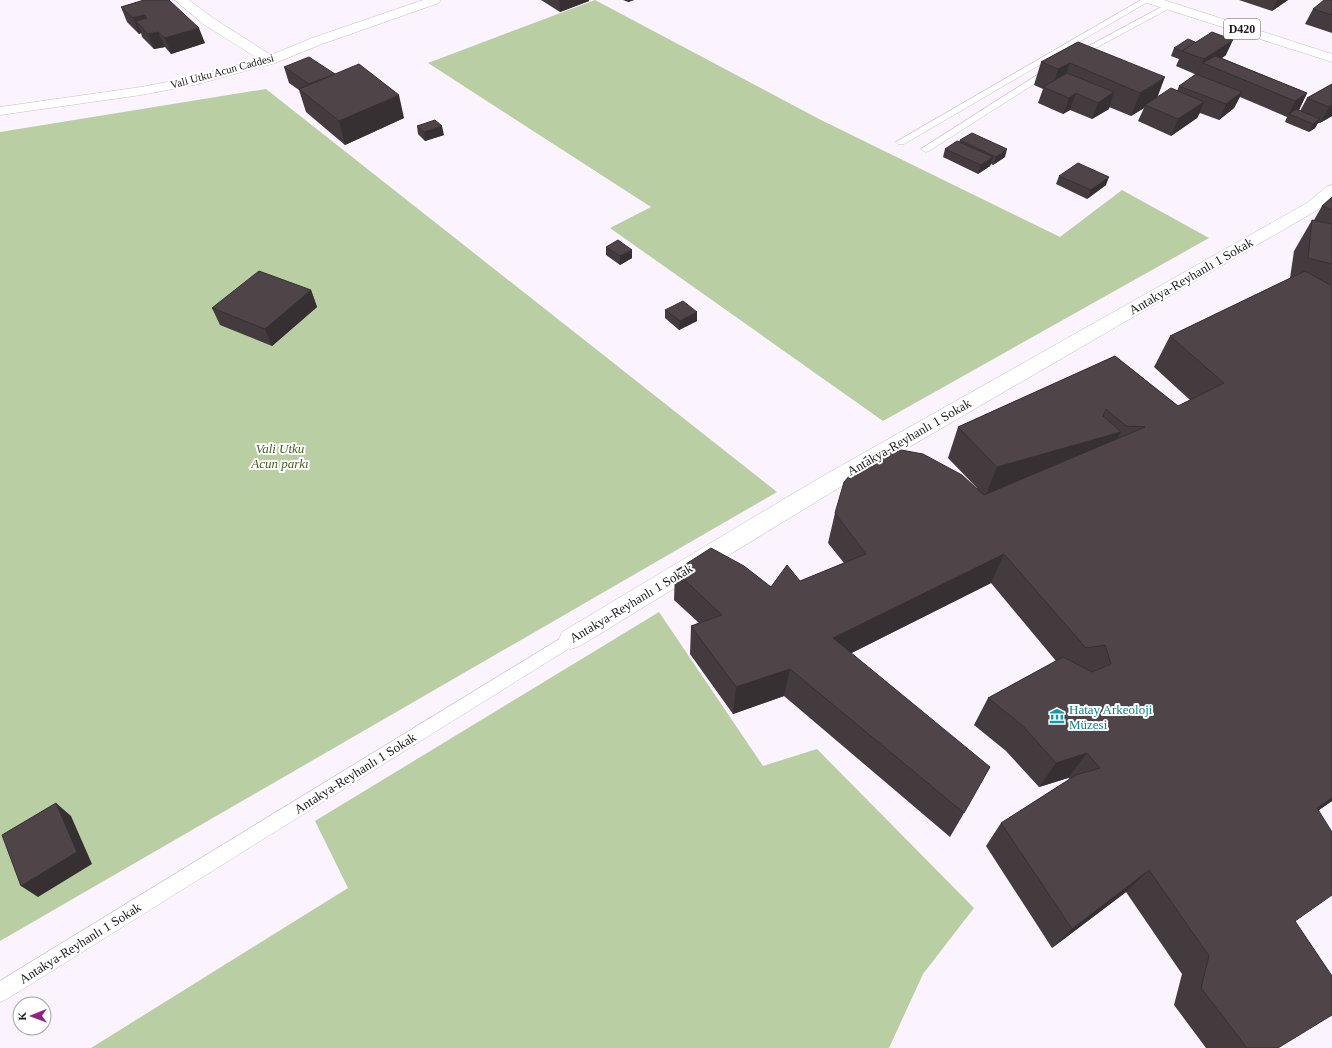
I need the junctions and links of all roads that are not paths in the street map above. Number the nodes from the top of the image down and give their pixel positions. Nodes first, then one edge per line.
1 (181, 0) edge
2 (435, 0) edge
3 (1148, 0) edge
4 (1151, 0) edge
5 (1170, 6) junction
6 (1332, 58) edge
7 (270, 60) junction
8 (0, 111) edge
9 (901, 142) dead end
10 (926, 149) dead end
11 (1332, 190) edge
12 (571, 640) joint
13 (0, 992) edge

1 - 7 street
2 - 7 street, Vali Utku Acun Caddesi
3 - 9 lane
4 - 5 street, D420
5 - 6 street, D420
5 - 10 lane
7 - 8 street, Vali Utku Acun Caddesi
11 - 12 street, Antakya-Reyhanlı 1 Sokak
12 - 13 lane, Antakya-Reyhanlı 1 Sokak

